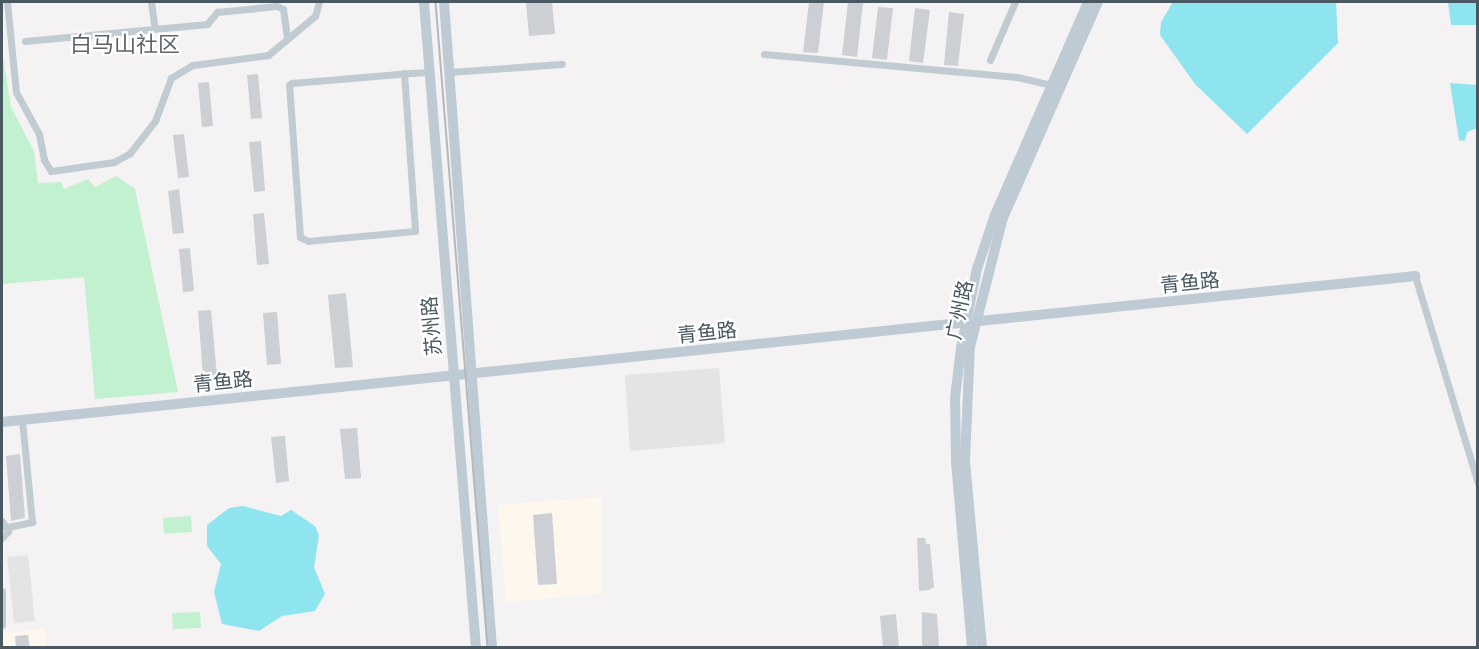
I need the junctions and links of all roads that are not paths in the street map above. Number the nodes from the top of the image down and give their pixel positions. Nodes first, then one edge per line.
1 (7, 2) edge
2 (151, 2) edge
3 (319, 2) edge
4 (424, 2) edge
5 (444, 2) edge
6 (1015, 2) edge
7 (1088, 2) edge
8 (1098, 2) edge
9 (154, 29) junction
10 (287, 39) junction
11 (25, 41) dead end
12 (764, 54) dead end
13 (990, 60) dead end
14 (562, 64) dead end
15 (429, 72) junction
16 (450, 72) junction
17 (404, 73) junction
18 (1051, 85) junction
19 (1415, 276) joint
20 (971, 324) junction
21 (473, 376) junction
22 (455, 378) junction
23 (22, 420) junction
24 (2, 422) edge
25 (1478, 484) edge
26 (2, 521) edge
27 (8, 527) junction
28 (2, 538) edge
29 (2, 591) edge
30 (2, 625) edge
31 (476, 648) edge
32 (492, 648) edge
33 (972, 648) edge
34 (982, 648) edge

1 - 10 street
2 - 9 street
3 - 10 street
4 - 15 main road, 苏州路
5 - 16 main road, 苏州路
6 - 13 street
7 - 18 main road, 广州路
8 - 20 main road, 广州路
9 - 10 street
9 - 11 street
12 - 18 street
14 - 16 street
15 - 17 street
15 - 22 main road, 苏州路
16 - 21 main road, 苏州路
17 - 17 street
18 - 20 main road, 广州路
19 - 20 main road, 青鱼路
19 - 25 street
20 - 21 main road, 青鱼路
20 - 33 main road, 广州路
20 - 34 main road, 广州路
21 - 22 main road, 青鱼路
21 - 32 main road, 苏州路
22 - 23 main road, 青鱼路
22 - 31 main road, 苏州路
23 - 24 main road, 青鱼路
23 - 27 street
26 - 27 street
27 - 28 street
29 - 30 street

